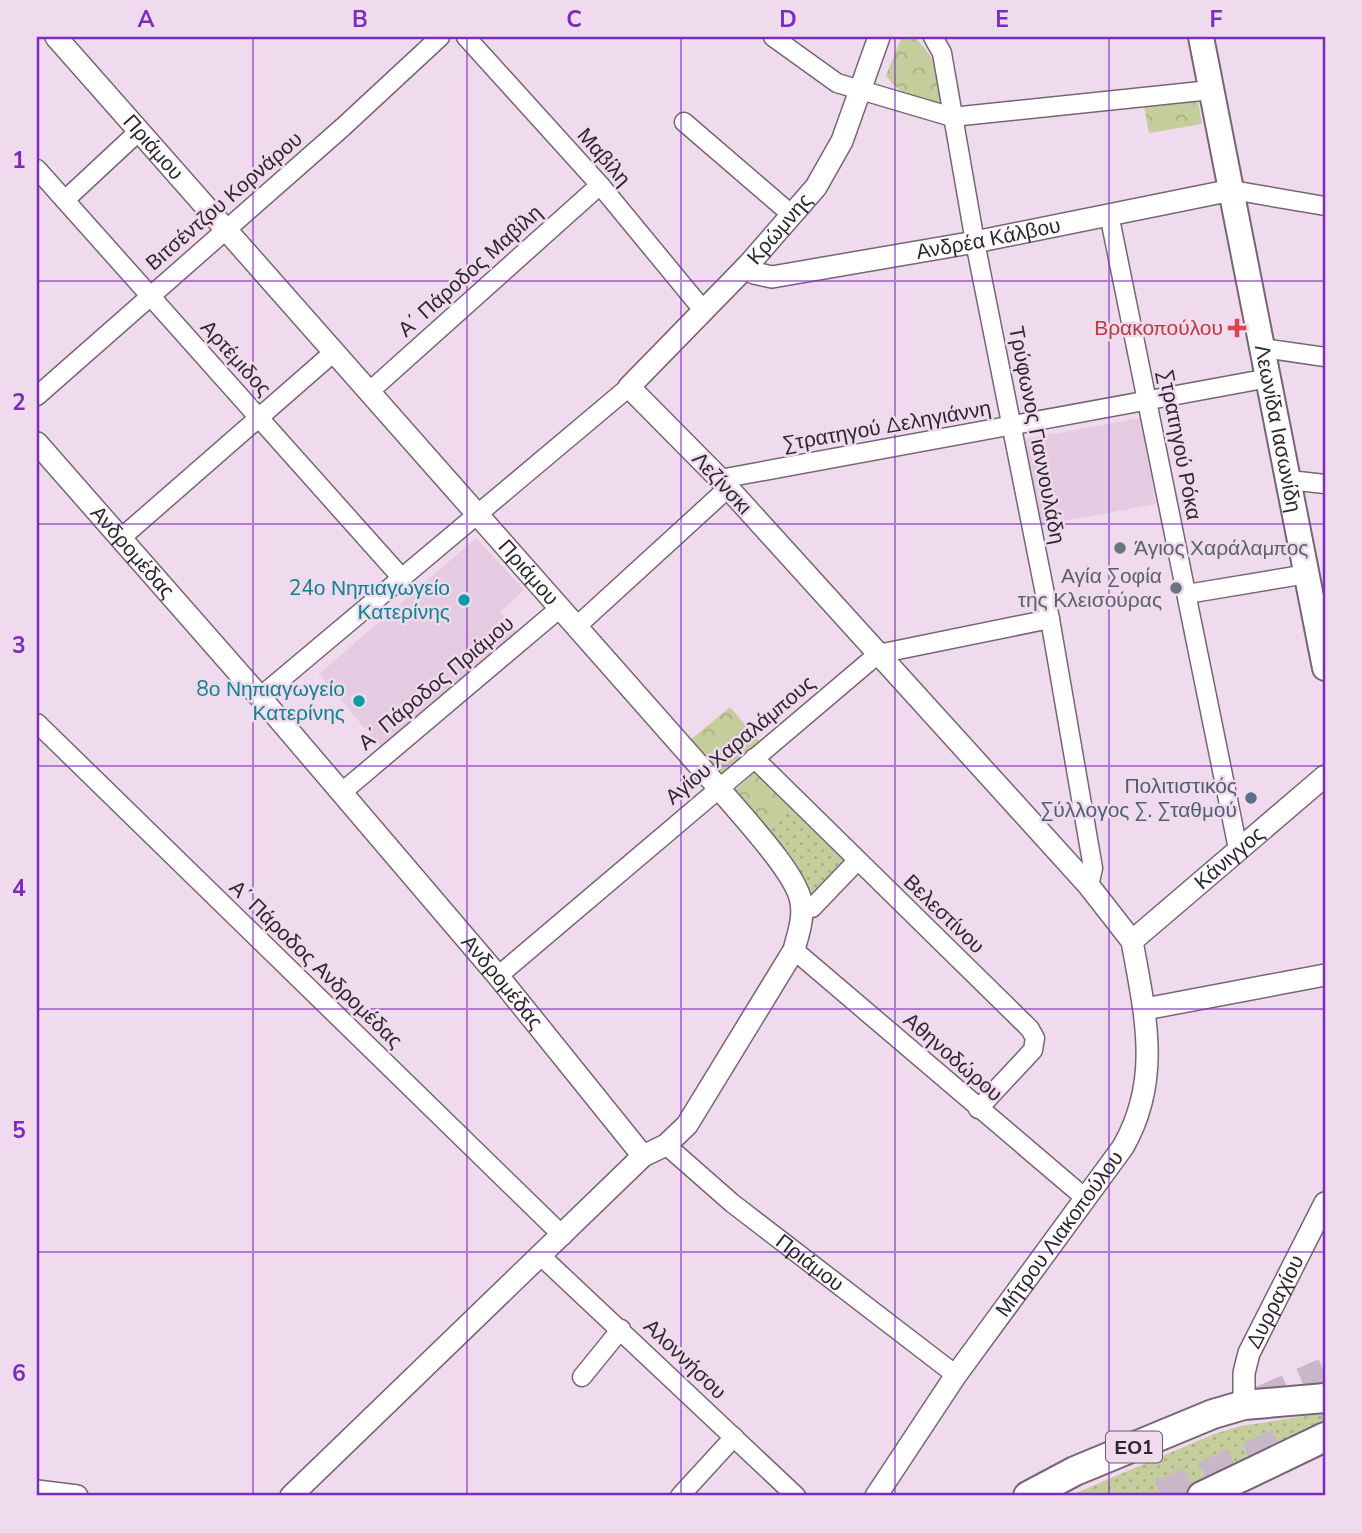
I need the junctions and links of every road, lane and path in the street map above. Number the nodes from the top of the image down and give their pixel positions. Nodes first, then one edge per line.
1 (56, 37) edge
2 (440, 37) edge
3 (466, 37) edge
4 (773, 37) edge
5 (878, 37) edge
6 (933, 37) edge
7 (1201, 37) edge
8 (1211, 90) junction
9 (860, 92) junction
10 (952, 117) junction
11 (684, 122) dead end
12 (138, 132) junction
13 (37, 169) edge
14 (600, 185) junction
15 (1232, 190) junction
16 (65, 200) junction
17 (1325, 205) edge
18 (1109, 214) junction
19 (792, 215) junction
20 (224, 230) junction
21 (975, 242) junction
22 (746, 267) junction
23 (150, 297) junction
24 (703, 310) junction
25 (1263, 348) junction
26 (334, 352) junction
27 (1325, 357) edge
28 (1269, 377) junction
29 (629, 387) junction
30 (370, 391) junction
31 (37, 396) edge
32 (1148, 400) junction
33 (259, 418) junction
34 (1011, 426) junction
35 (37, 443) edge
36 (1289, 480) junction
37 (724, 483) junction
38 (1325, 484) edge
39 (477, 512) junction
40 (121, 538) junction
41 (1307, 573) junction
42 (401, 578) junction
43 (1187, 594) junction
44 (560, 608) junction
45 (1050, 620) junction
46 (577, 626) junction
47 (878, 654) junction
48 (1325, 668) edge
49 (260, 697) junction
50 (37, 723) edge
51 (754, 758) junction
52 (1325, 776) edge
53 (718, 788) junction
54 (341, 793) junction
55 (1238, 849) junction
56 (858, 861) junction
57 (1089, 886) junction
58 (802, 908) junction
59 (1132, 941) junction
60 (794, 950) junction
61 (1325, 975) edge
62 (498, 976) junction
63 (1144, 1009) junction
64 (978, 1109) junction
65 (666, 1144) junction
66 (643, 1156) junction
67 (1084, 1197) junction
68 (1325, 1203) edge
69 (563, 1236) junction
70 (542, 1256) junction
71 (621, 1329) junction
72 (956, 1375) junction
73 (582, 1377) dead end
74 (1325, 1398) edge
75 (1244, 1405) junction
76 (734, 1437) junction
77 (1325, 1437) edge
78 (37, 1491) edge
79 (77, 1496) edge
80 (291, 1496) edge
81 (680, 1496) edge
82 (796, 1496) edge
83 (876, 1496) edge
84 (1028, 1496) edge
85 (1202, 1496) edge

1 - 12 street, Πριάμου
2 - 20 street, Βιτσέντζου Κορνάρου
3 - 14 street, Μαβίλη
4 - 9 street
5 - 9 street, Κρώμνης
6 - 10 street, Τρύφωνος Γιαννουλάδη
7 - 8 main road, Λεωνίδα Ιασωνίδη
8 - 10 street
8 - 15 main road, Λεωνίδα Ιασωνίδη
9 - 10 street
9 - 19 street, Κρώμνης
10 - 21 street, Τρύφωνος Γιαννουλάδη
11 - 19 street
12 - 16 street
12 - 20 street, Πριάμου
13 - 16 street, Αρτέμιδος
14 - 24 street, Μαβίλη
14 - 30 street, Α΄ Πάροδος Μαβίλη
15 - 17 street
15 - 18 street, Ανδρέα Κάλβου
15 - 25 main road, Λεωνίδα Ιασωνίδη
16 - 23 street, Αρτέμιδος
18 - 21 street, Ανδρέα Κάλβου
18 - 32 street, Στρατηγού Ρόκα
19 - 22 street, Κρώμνης
20 - 23 street, Βιτσέντζου Κορνάρου
20 - 26 street, Πριάμου
21 - 22 street, Ανδρέα Κάλβου
21 - 34 street, Τρύφωνος Γιαννουλάδη
22 - 24 street, Κρώμνης
23 - 31 street, Βιτσέντζου Κορνάρου
23 - 33 street, Αρτέμιδος
24 - 29 street, Κρώμνης
25 - 27 street
25 - 28 main road, Λεωνίδα Ιασωνίδη
26 - 30 street, Πριάμου
26 - 33 street
28 - 32 street, Στρατηγού Δεληγιάννη
28 - 36 main road, Λεωνίδα Ιασωνίδη
29 - 37 street, Λεζίνσκι
29 - 39 street
30 - 39 street, Πριάμου
32 - 34 street, Στρατηγού Δεληγιάννη
32 - 43 street, Στρατηγού Ρόκα
33 - 40 street
33 - 42 street, Αρτέμιδος
34 - 37 street, Στρατηγού Δεληγιάννη
34 - 45 street, Τρύφωνος Γιαννουλάδη
35 - 40 street, Ανδρομέδας
36 - 38 street
36 - 41 main road, Λεωνίδα Ιασωνίδη
37 - 46 street
37 - 47 street, Λεζίνσκι
39 - 42 street
39 - 44 street, Πριάμου
40 - 49 street, Ανδρομέδας
41 - 43 street
41 - 48 main road, Λεωνίδα Ιασωνίδη
42 - 49 street
43 - 55 street, Στρατηγού Ρόκα
44 - 46 street, Πριάμου
44 - 54 street, Α΄ Πάροδος Πριάμου
45 - 47 street, Αγίου Χαραλάμπους
45 - 57 street, Τρύφωνος Γιαννουλάδη
46 - 53 street, Πριάμου
47 - 51 street, Αγίου Χαραλάμπους
47 - 57 street, Λεζίνσκι
49 - 54 street, Ανδρομέδας
50 - 69 street, Α΄ Πάροδος Ανδρομέδας
51 - 53 street, Αγίου Χαραλάμπους
51 - 56 street, Βελεστίνου
52 - 55 street, Κάνιγγος
53 - 58 street, Πριάμου
53 - 62 street, Αγίου Χαραλάμπους
54 - 62 street, Ανδρομέδας
55 - 59 street, Κάνιγγος
56 - 58 street
56 - 64 street, Βελεστίνου
57 - 59 street, Λεζίνσκι
58 - 60 street
59 - 63 street, Μήτρου Λιακοπούλου
60 - 64 street, Αθηνοδώρου
60 - 65 street
61 - 63 street
62 - 66 street, Ανδρομέδας
63 - 67 street, Μήτρου Λιακοπούλου
64 - 67 street, Αθηνοδώρου
65 - 66 street
65 - 72 street, Πριάμου
66 - 69 street
67 - 72 street, Μήτρου Λιακοπούλου
68 - 75 street, Δυρραχίου
69 - 70 street
70 - 71 street, Αλοννήσου
70 - 80 street
71 - 73 street
71 - 76 street, Αλοννήσου
72 - 83 street, Μήτρου Λιακοπούλου
74 - 75 main road, ΕΟ1
75 - 84 main road, ΕΟ1
76 - 81 street
76 - 82 street, Αλοννήσου
77 - 85 main road
78 - 79 street

